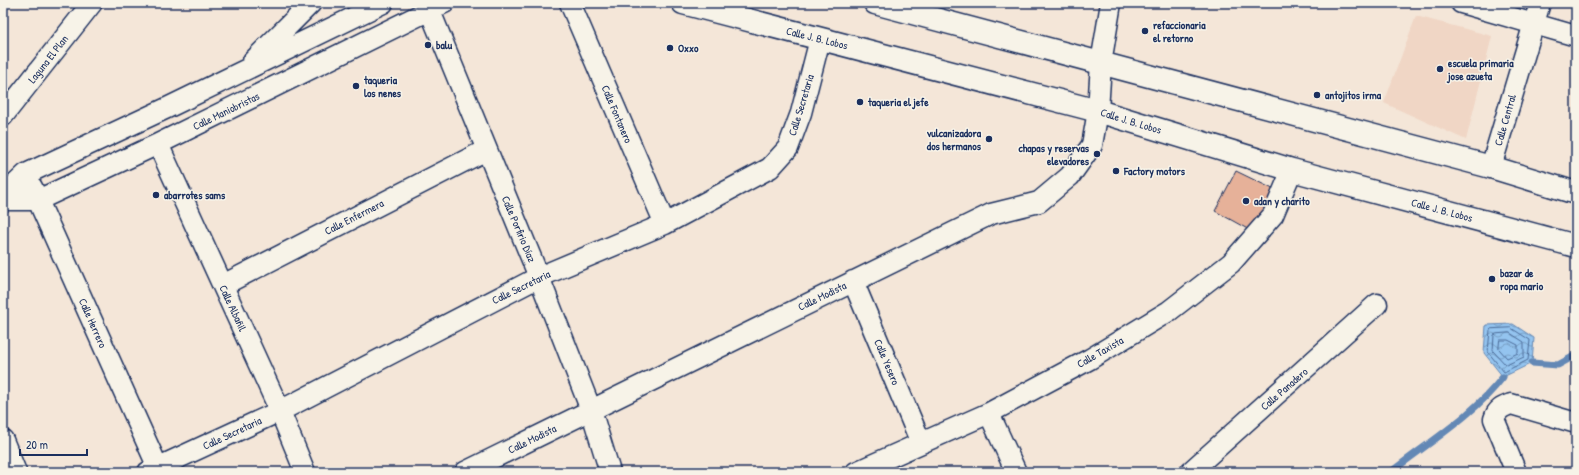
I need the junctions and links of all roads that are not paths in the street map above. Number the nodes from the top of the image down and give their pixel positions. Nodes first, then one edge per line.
1 (92, 3) edge
2 (310, 3) edge
3 (384, 3) edge
4 (570, 3) edge
5 (683, 3) edge
6 (875, 3) edge
7 (1111, 3) edge
8 (1461, 3) edge
9 (1540, 3) edge
10 (437, 7) edge
11 (1533, 24) junction
12 (1576, 36) edge
13 (820, 39) junction
14 (1101, 63) junction
15 (242, 72) junction
16 (1098, 111) junction
17 (3, 116) edge
18 (158, 144) junction
19 (486, 150) junction
20 (1490, 167) junction
21 (1292, 170) junction
22 (26, 174) junction
23 (1576, 192) edge
24 (3, 196) edge
25 (3, 200) edge
26 (38, 200) junction
27 (664, 224) junction
28 (1576, 246) edge
29 (539, 277) junction
30 (853, 281) junction
31 (223, 285) junction
32 (1377, 304) dead end
33 (591, 410) junction
34 (280, 411) junction
35 (989, 413) junction
36 (1576, 423) edge
37 (3, 440) edge
38 (921, 443) junction
39 (156, 470) edge
40 (865, 470) edge
41 (16, 472) edge
42 (305, 472) edge
43 (465, 472) edge
44 (610, 472) edge
45 (1016, 472) edge
46 (1190, 472) edge
47 (1516, 472) edge

1 - 17 street, Laguna El Plan
2 - 15 street
3 - 15 street
4 - 27 street, Calle Fontanero
5 - 13 main road, Calle J. B. Lobos
6 - 14 main road
7 - 14 street, Calle Modista
8 - 11 street
9 - 11 street, Calle Central
10 - 18 street, Calle Maniobristas
10 - 19 street, Calle Porfirio Díaz
11 - 12 street
11 - 20 street, Calle Central
13 - 16 main road, Calle J. B. Lobos
13 - 27 street, Calle Secretaria
14 - 16 street, Calle Modista
14 - 20 main road
15 - 22 street
16 - 21 main road, Calle J. B. Lobos
16 - 30 street, Calle Modista
18 - 26 street, Calle Maniobristas
18 - 31 street, Calle Albañil
19 - 29 street, Calle Porfirio Díaz
19 - 31 street, Calle Enfermera
20 - 23 main road
21 - 28 main road, Calle J. B. Lobos
21 - 35 street, Calle Taxista
22 - 24 street
22 - 26 street, Calle Herrero
25 - 26 street, Calle Maniobristas
26 - 39 street, Calle Herrero
27 - 29 street, Calle Secretaria
29 - 33 street, Calle Porfirio Díaz
29 - 34 street, Calle Secretaria
30 - 33 street, Calle Modista
30 - 38 street, Calle Yesero
31 - 34 street, Calle Albañil
32 - 46 street, Calle Panadero
33 - 43 street, Calle Modista
33 - 44 street, Calle Porfirio Díaz
34 - 39 street, Calle Secretaria
34 - 42 street, Calle Albañil
35 - 38 street, Calle Taxista
35 - 45 street
36 - 47 street
37 - 41 street
38 - 40 street, Calle Taxista

